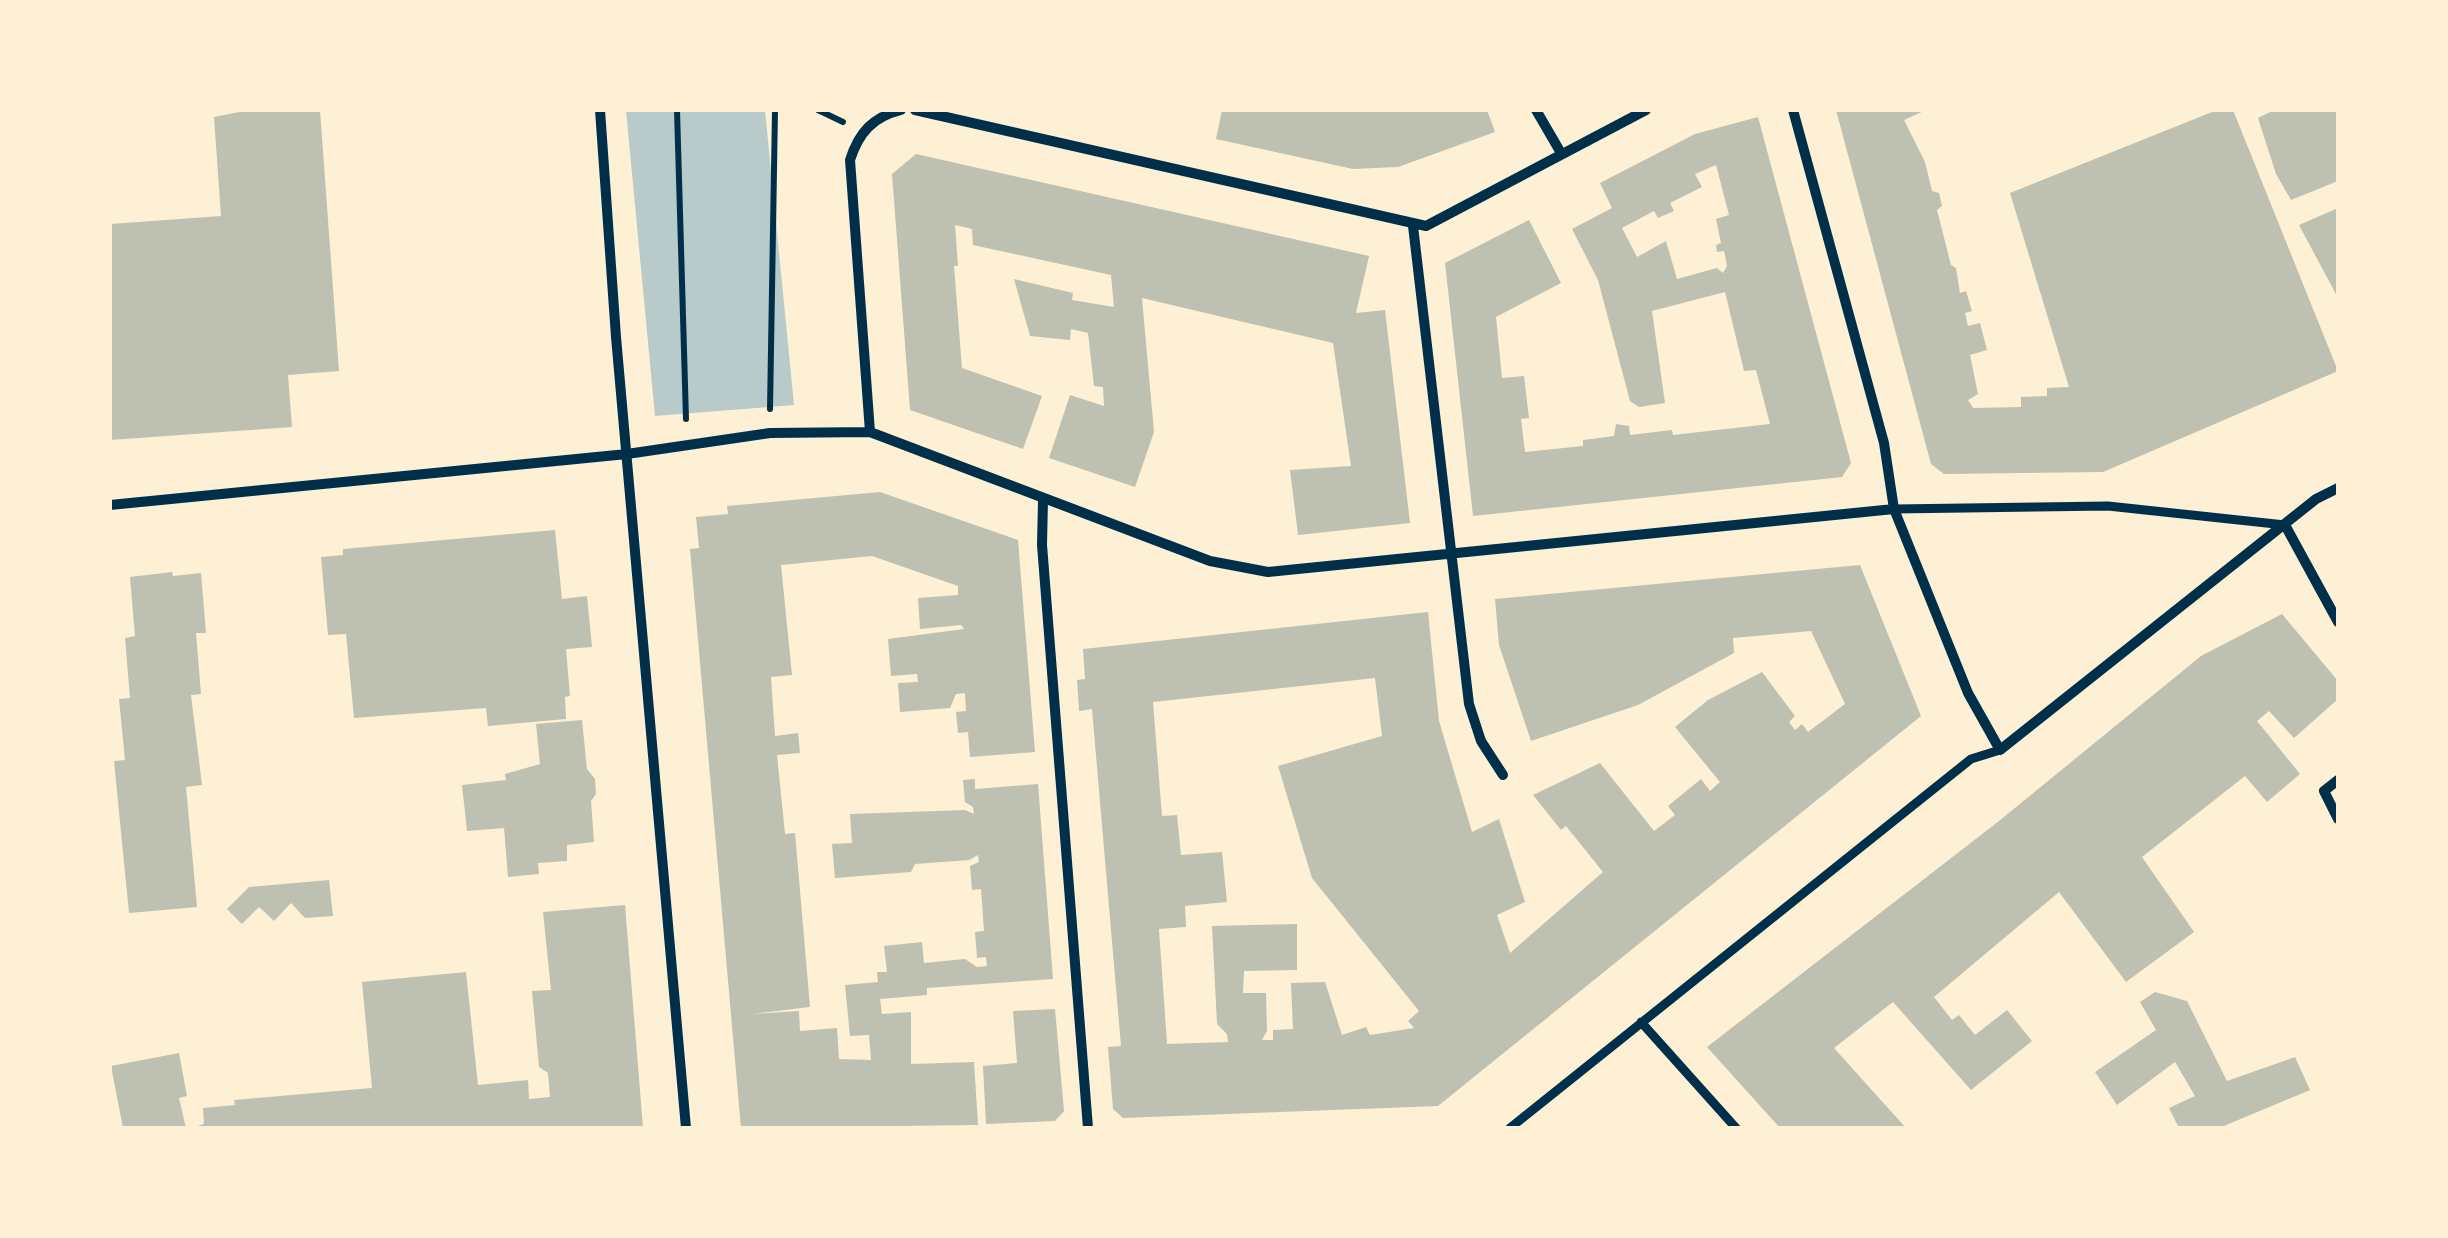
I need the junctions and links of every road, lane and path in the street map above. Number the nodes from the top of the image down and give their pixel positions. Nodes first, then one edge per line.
1 (600, 110) edge
2 (677, 110) edge
3 (775, 110) edge
4 (902, 110) edge
5 (915, 110) edge
6 (1536, 110) edge
7 (1646, 110) edge
8 (1793, 110) edge
9 (1561, 153) junction
10 (1413, 226) junction
11 (770, 432) junction
12 (870, 432) junction
13 (687, 445) junction
14 (627, 454) junction
15 (2338, 488) edge
16 (1043, 500) junction
17 (110, 505) edge
18 (1894, 509) junction
19 (2285, 525) junction
20 (1450, 557) junction
21 (2338, 622) edge
22 (2000, 750) junction
23 (1503, 775) dead end
24 (2338, 780) edge
25 (2338, 819) edge
26 (1642, 1022) junction
27 (686, 1128) edge
28 (1088, 1128) edge
29 (1510, 1128) edge
30 (1736, 1128) edge

1 - 14 street
2 - 13 path
3 - 11 path
4 - 12 street
5 - 10 street
6 - 9 street
7 - 9 street
8 - 18 street
9 - 10 street
10 - 20 street
11 - 12 street
11 - 13 street
12 - 16 street
13 - 14 street
14 - 17 street
14 - 27 street
15 - 19 street
16 - 20 street
16 - 28 street
18 - 19 street
18 - 20 street
18 - 22 street
19 - 21 street
19 - 22 street
20 - 23 street
22 - 26 street
24 - 25 street
26 - 29 street
26 - 30 street

